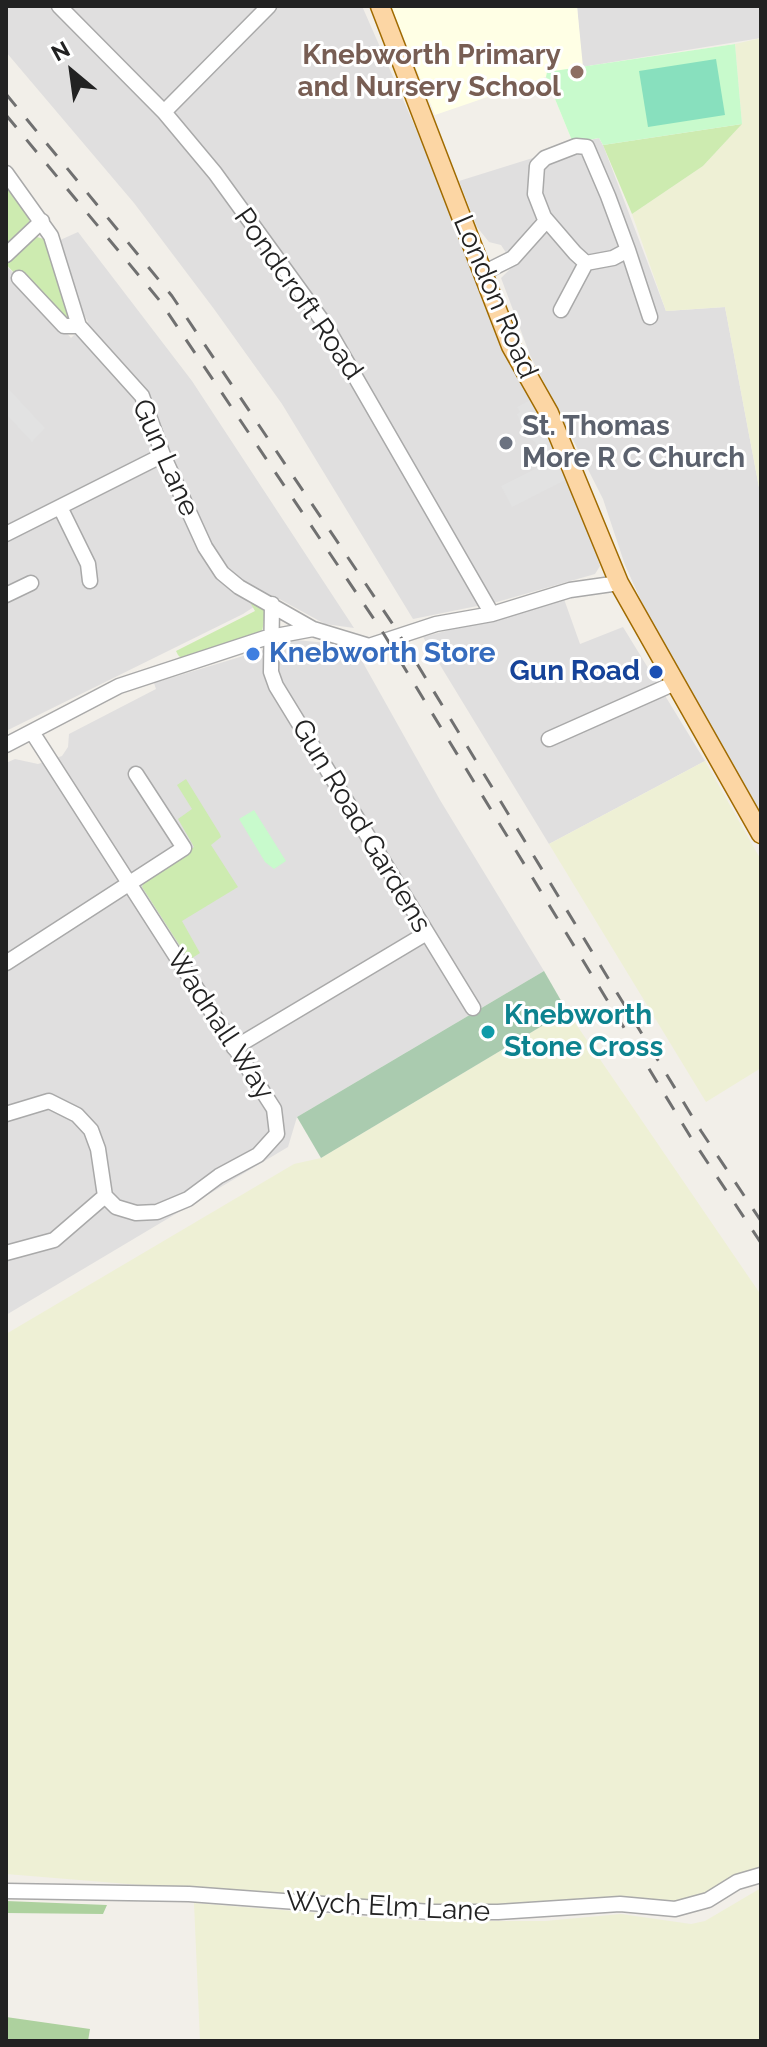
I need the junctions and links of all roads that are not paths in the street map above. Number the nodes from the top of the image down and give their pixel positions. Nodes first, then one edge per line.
1 (59, 6) edge
2 (269, 6) edge
3 (380, 6) edge
4 (164, 112) junction
5 (6, 173) edge
6 (42, 221) junction
7 (546, 221) junction
8 (628, 250) junction
9 (6, 255) edge
10 (586, 263) junction
11 (485, 272) junction
12 (19, 278) dead end
13 (561, 310) dead end
14 (650, 317) dead end
15 (79, 326) junction
16 (163, 455) junction
17 (60, 507) junction
18 (6, 534) edge
19 (90, 581) dead end
20 (31, 583) dead end
21 (619, 583) junction
22 (6, 594) edge
23 (272, 604) junction
24 (492, 614) junction
25 (313, 629) junction
26 (271, 637) junction
27 (675, 683) junction
28 (32, 732) junction
29 (549, 739) dead end
30 (6, 745) edge
31 (136, 774) dead end
32 (761, 834) edge
33 (129, 883) junction
34 (425, 934) junction
35 (6, 963) edge
36 (473, 1008) dead end
37 (234, 1048) junction
38 (6, 1114) edge
39 (105, 1196) junction
40 (6, 1253) edge
41 (761, 1875) edge
42 (6, 1891) edge

1 - 4 street, Pondcroft Road
2 - 4 street
3 - 11 main road, London Road
4 - 24 street, Pondcroft Road
5 - 6 street, Gun Lane
6 - 9 street
6 - 15 street, Gun Lane
7 - 8 street
7 - 10 street
7 - 11 street
8 - 10 street
8 - 14 street
10 - 13 street
11 - 21 main road, London Road
12 - 15 street
15 - 16 street, Gun Lane
16 - 17 street
16 - 23 street, Gun Lane
17 - 18 street
17 - 19 street
20 - 22 street
21 - 24 street
21 - 27 main road, London Road
23 - 25 street, Gun Lane
23 - 26 street, Gun Road Gardens
24 - 25 street, Gun Lane
25 - 26 street
26 - 28 street
26 - 34 street, Gun Road Gardens
27 - 29 street
27 - 32 main road, London Road
28 - 30 street
28 - 33 street, Wadnall Way
31 - 33 street
33 - 35 street
33 - 37 street, Wadnall Way
34 - 36 street, Gun Road Gardens
34 - 37 street
37 - 39 street, Wadnall Way
38 - 39 street
39 - 40 street
41 - 42 street, Wych Elm Lane

